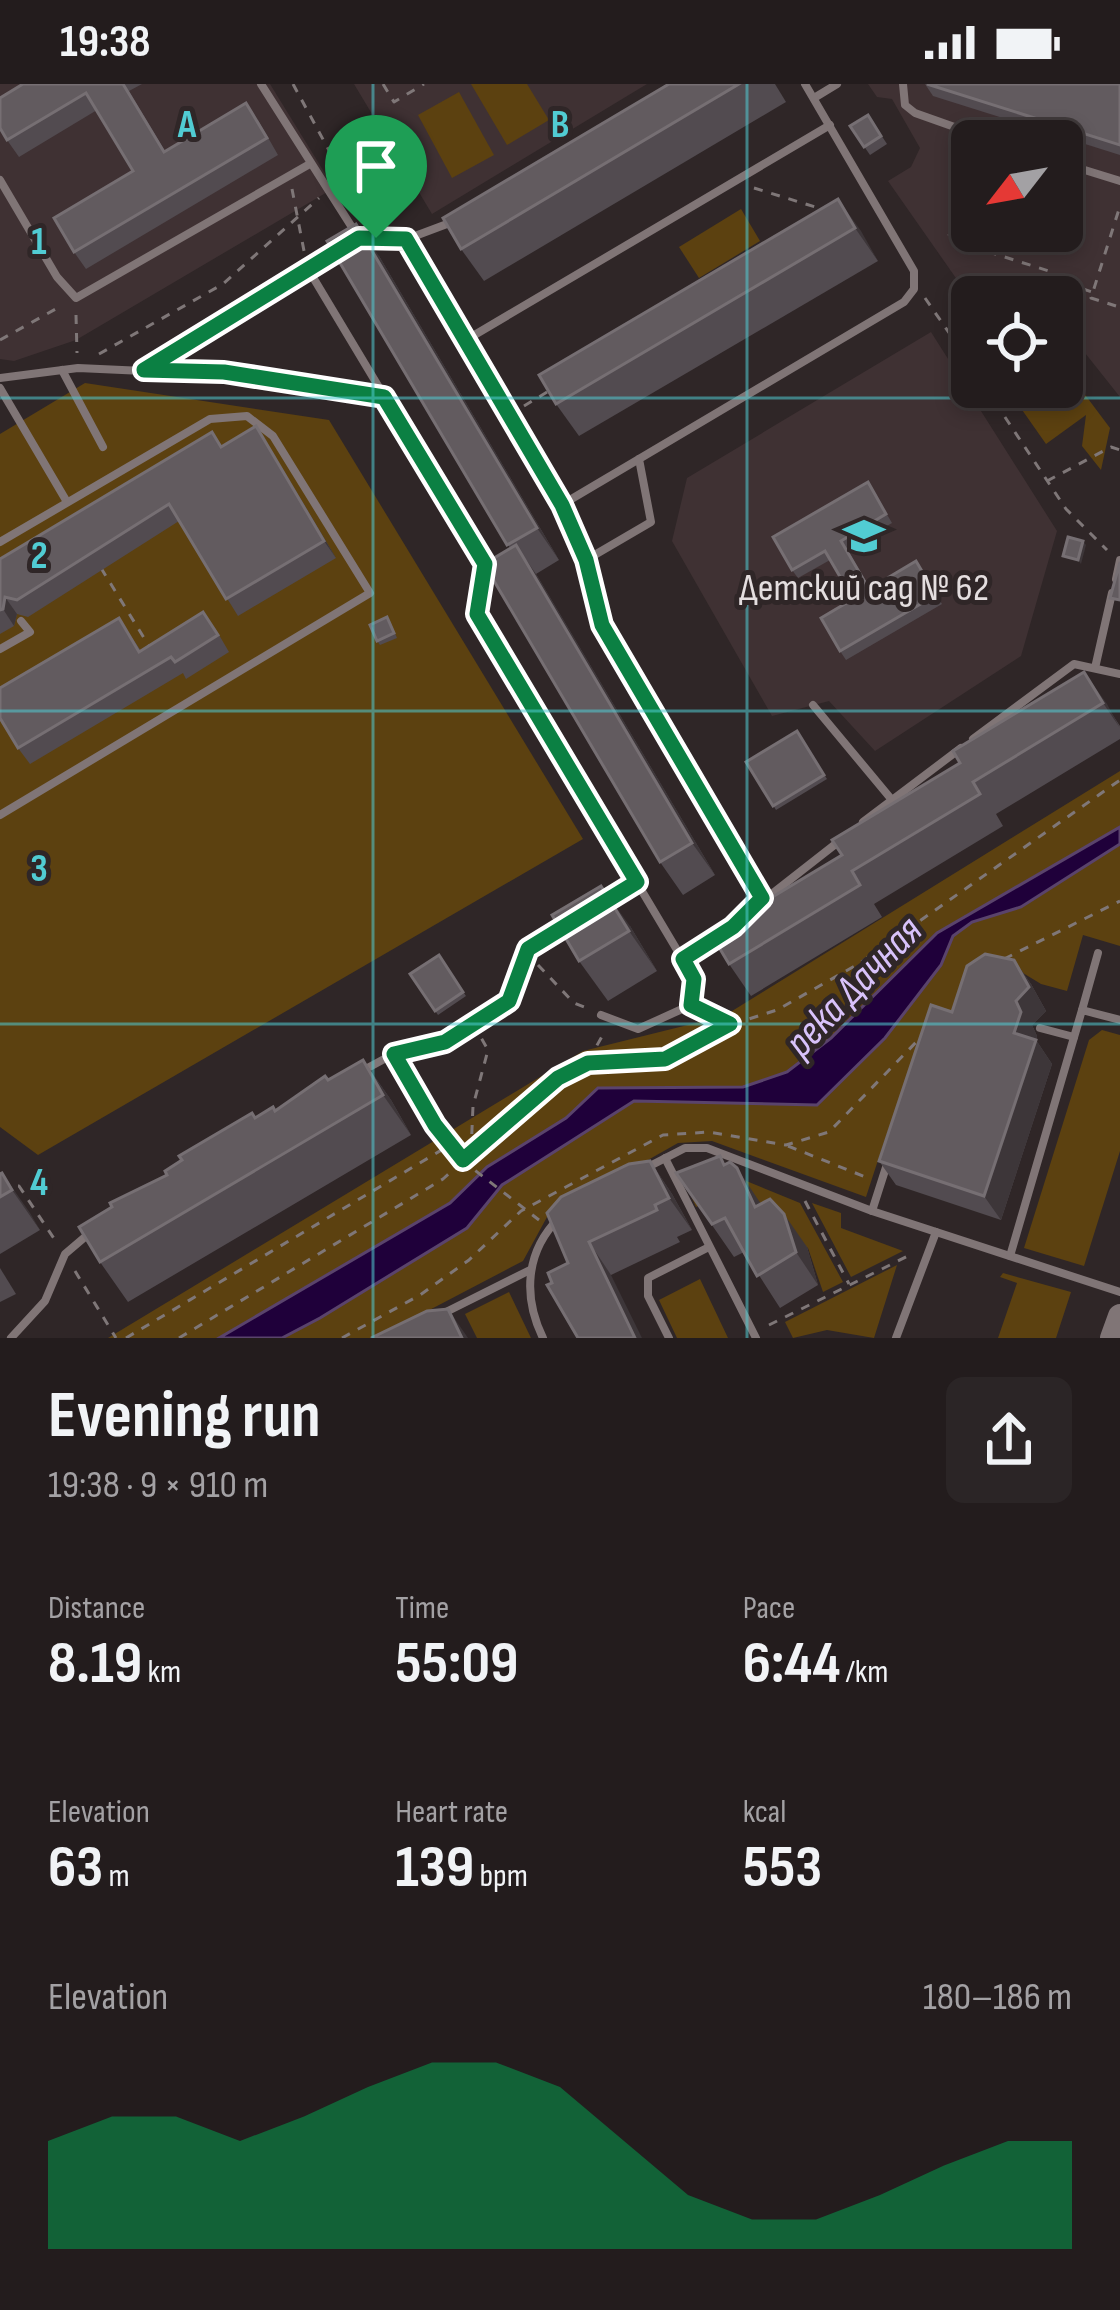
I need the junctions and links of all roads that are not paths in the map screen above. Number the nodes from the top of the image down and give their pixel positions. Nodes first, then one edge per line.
1 (261, 84) edge
2 (805, 84) edge
3 (837, 84) edge
4 (903, 84) edge
5 (814, 98) junction
6 (830, 125) junction
7 (951, 126) edge
8 (308, 165) junction
9 (1083, 170) edge
10 (0, 180) edge
11 (1120, 181) edge
12 (467, 214) edge
13 (359, 238) junction
14 (406, 239) junction
15 (308, 269) junction
16 (466, 340) junction
17 (62, 370) junction
18 (144, 370) junction
19 (0, 378) edge
20 (0, 388) edge
21 (384, 397) junction
22 (104, 447) dead end
23 (639, 459) junction
24 (67, 502) junction
25 (562, 505) junction
26 (0, 542) edge
27 (1120, 558) edge
28 (21, 621) edge
29 (0, 650) edge
30 (1095, 668) junction
31 (1120, 674) edge
32 (814, 704) dead end
33 (892, 800) junction
34 (0, 814) edge
35 (637, 882) junction
36 (600, 904) edge
37 (582, 916) edge
38 (1098, 953) dead end
39 (683, 959) junction
40 (1082, 1010) junction
41 (606, 1017) road end
42 (1120, 1020) edge
43 (1040, 1028) dead end
44 (1074, 1037) junction
45 (352, 1077) edge
46 (894, 1144) edge
47 (665, 1158) junction
48 (624, 1180) edge
49 (872, 1211) junction
50 (564, 1214) edge
51 (97, 1228) edge
52 (936, 1232) junction
53 (709, 1247) junction
54 (1010, 1256) junction
55 (530, 1270) junction
56 (1120, 1292) edge
57 (1120, 1316) edge
58 (434, 1318) edge
59 (11, 1338) edge
60 (543, 1338) edge
61 (669, 1338) edge
62 (756, 1338) edge
63 (896, 1338) edge
64 (1112, 1338) edge

1 - 8 lane
2 - 5 lane
3 - 5 lane
4 - 7 lane
5 - 6 lane
6 - 16 lane
6 - 23 lane
8 - 10 lane
8 - 13 lane
9 - 11 lane
12 - 14 lane
13 - 14 lane
13 - 15 lane
14 - 16 lane
15 - 18 lane
15 - 21 lane
16 - 25 lane
17 - 18 lane
17 - 19 lane
17 - 22 lane
18 - 21 lane
20 - 24 lane
21 - 35 lane
23 - 25 lane
23 - 25 lane
24 - 26 lane
24 - 34 lane
27 - 30 lane
28 - 29 lane
30 - 31 lane
30 - 33 lane
32 - 33 lane
33 - 39 lane
35 - 36 lane
35 - 39 lane
37 - 45 lane
38 - 40 lane
39 - 41 lane
40 - 42 lane
40 - 44 lane
43 - 44 lane
44 - 54 lane
46 - 49 lane
47 - 48 lane
47 - 49 lane
47 - 53 lane
49 - 52 lane
50 - 55 lane
51 - 59 lane
52 - 54 lane
52 - 63 lane
53 - 61 lane
53 - 62 lane
54 - 56 lane
55 - 58 lane
55 - 60 lane
57 - 64 main road

